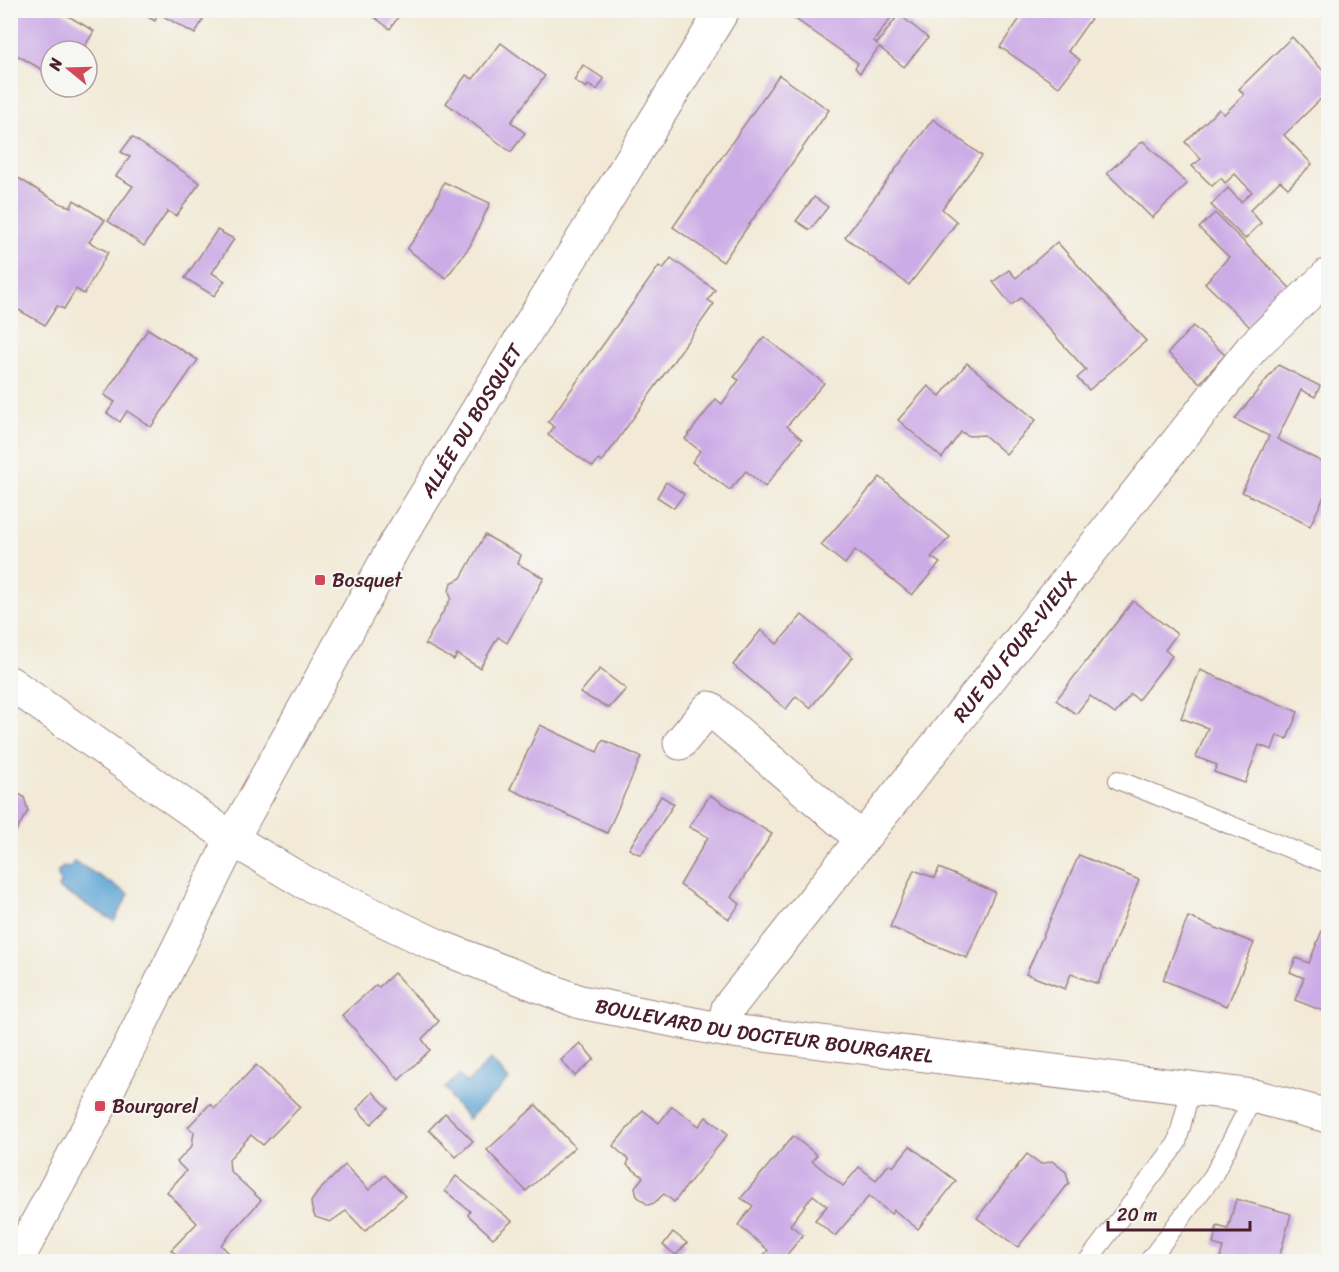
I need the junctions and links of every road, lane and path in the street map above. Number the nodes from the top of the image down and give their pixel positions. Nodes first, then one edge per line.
1 (723, 10) edge
2 (1329, 275) edge
3 (10, 683) edge
4 (680, 743) dead end
5 (1118, 780) dead end
6 (232, 839) junction
7 (862, 840) junction
8 (1329, 864) edge
9 (724, 1030) junction
10 (1191, 1088) junction
11 (1254, 1096) junction
12 (1329, 1116) edge
13 (16, 1262) edge
14 (1087, 1262) edge
15 (1148, 1262) edge

1 - 6 street, ALLÉE DU BOSQUET
2 - 7 street, RUE DU FOUR-VIEUX
3 - 6 street, BOULEVARD DU DOCTEUR BOURGAREL
4 - 7 street
5 - 8 lane
6 - 9 street, BOULEVARD DU DOCTEUR BOURGAREL
6 - 13 street, ALLÉE DU BOSQUET
7 - 9 street, RUE DU FOUR-VIEUX
9 - 10 street, BOULEVARD DU DOCTEUR BOURGAREL
10 - 11 street, BOULEVARD DU DOCTEUR BOURGAREL
10 - 14 lane
11 - 12 street, BOULEVARD DU DOCTEUR BOURGAREL
11 - 15 lane

